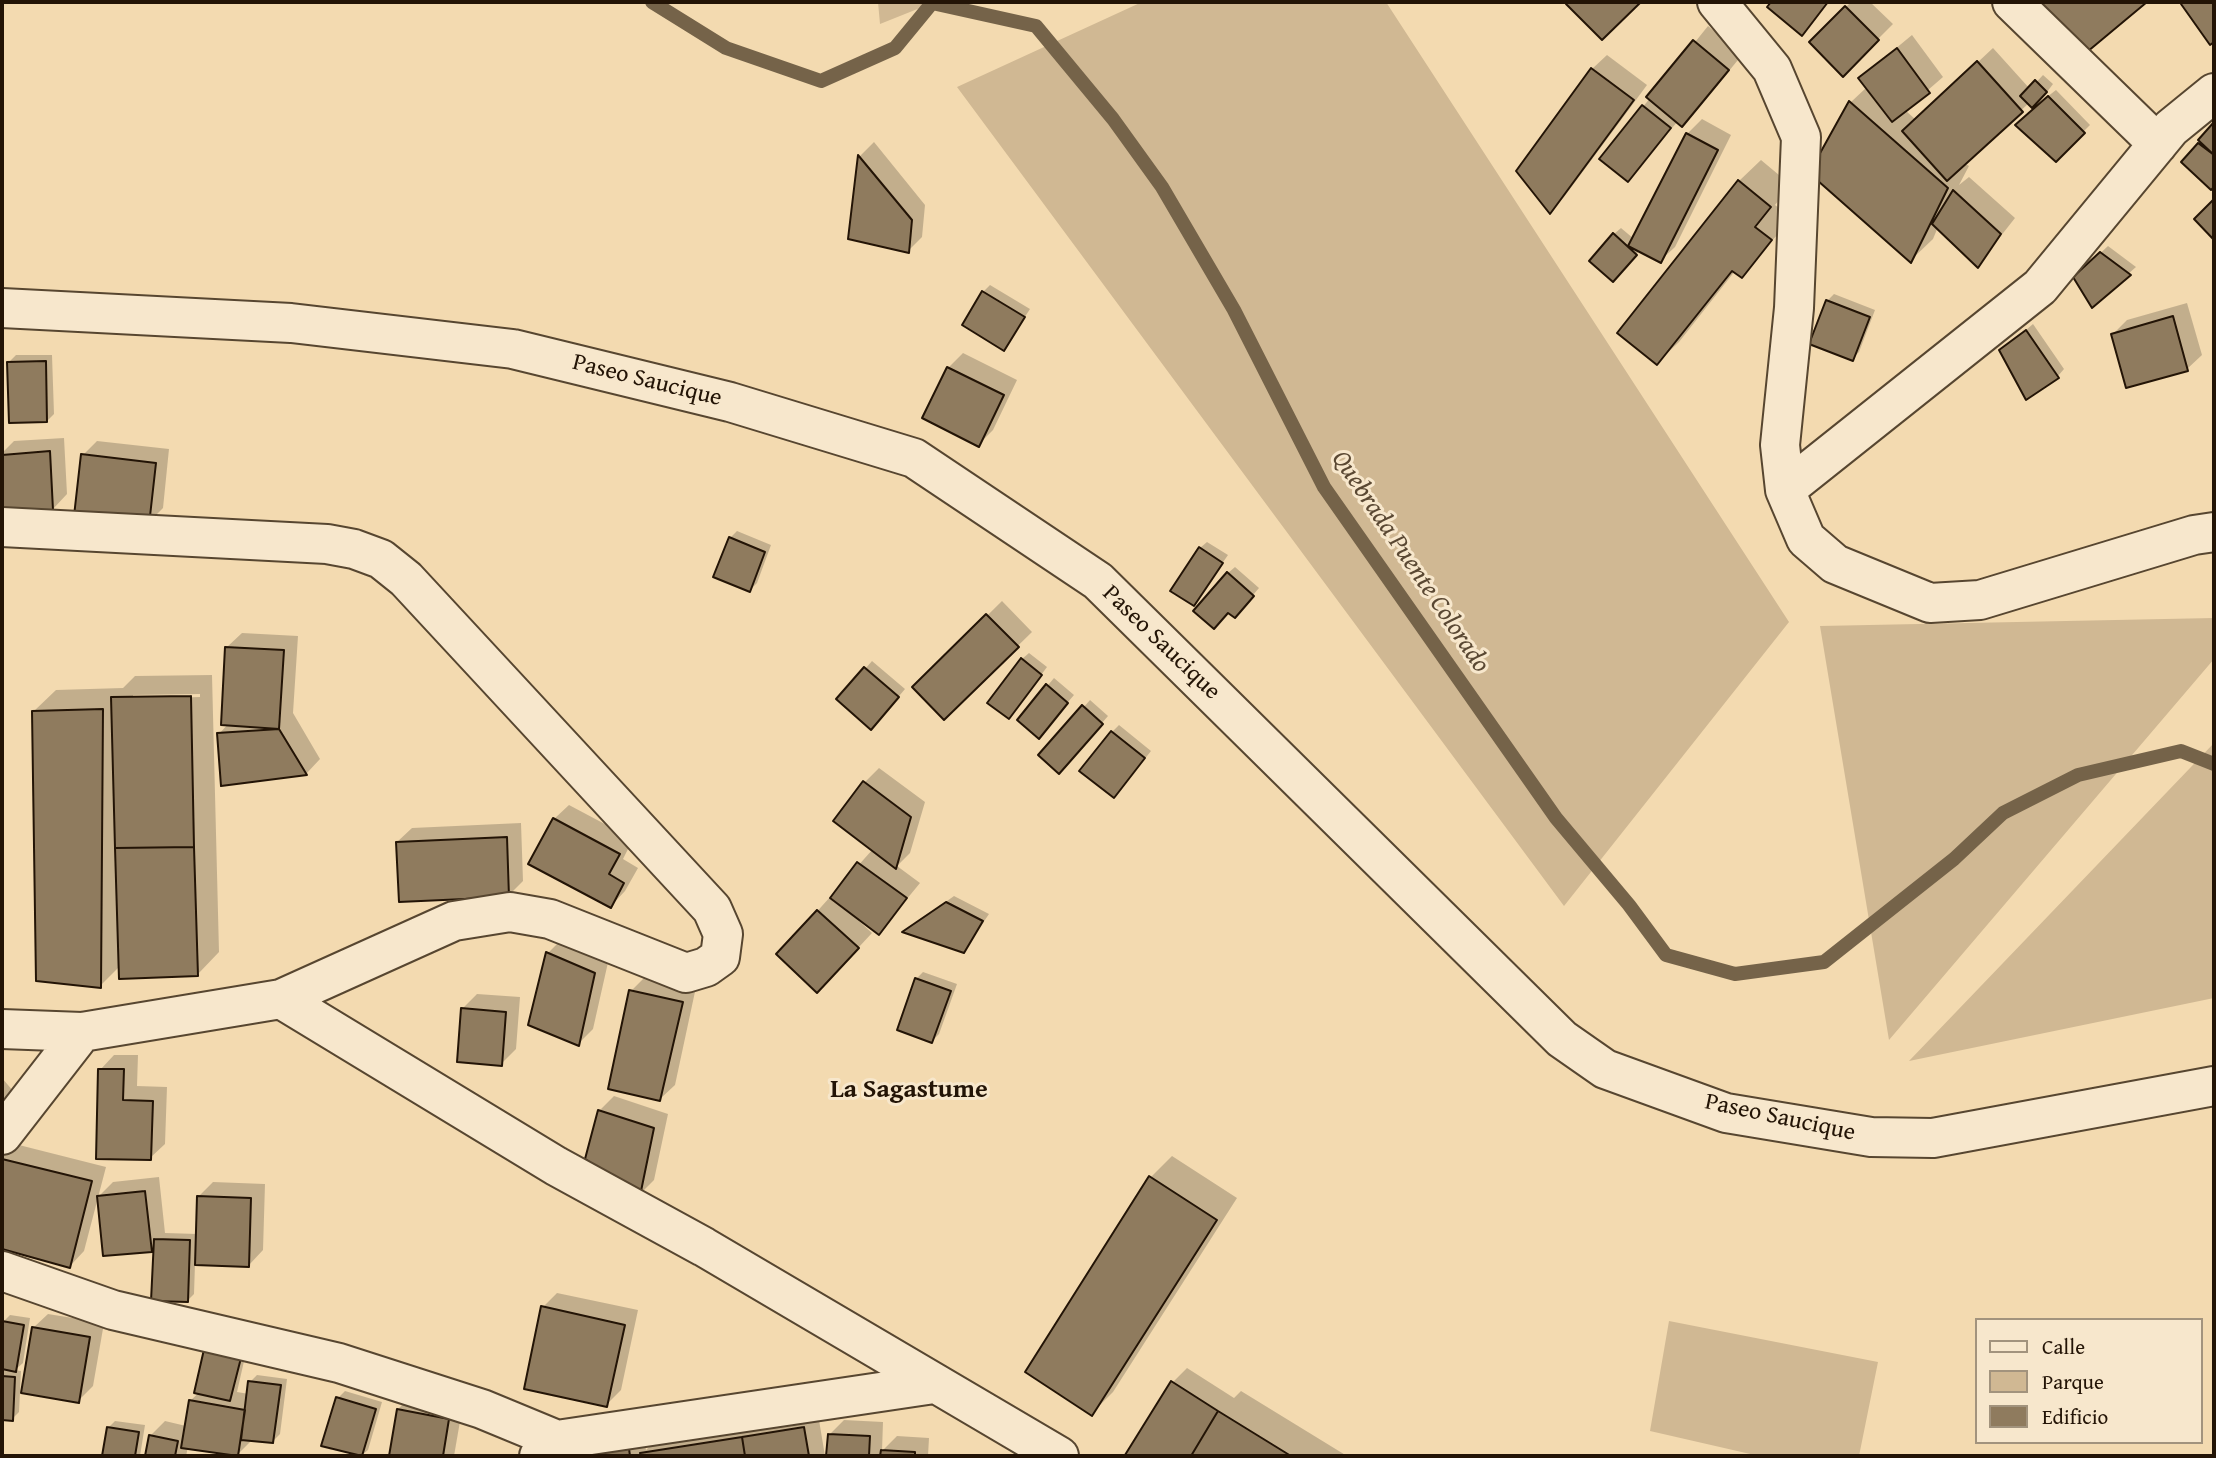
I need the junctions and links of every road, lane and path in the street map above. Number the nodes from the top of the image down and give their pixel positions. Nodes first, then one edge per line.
1 (1717, 2) edge
2 (2012, 2) edge
3 (2214, 93) edge
4 (2158, 144) junction
5 (2, 308) edge
6 (1785, 490) junction
7 (2, 527) edge
8 (2214, 532) edge
9 (281, 999) junction
10 (2, 1029) edge
11 (82, 1032) junction
12 (2214, 1086) edge
13 (2, 1135) edge
14 (2, 1271) edge
15 (934, 1384) junction
16 (548, 1448) edge
17 (1059, 1456) edge

1 - 6 street
2 - 4 street
3 - 4 street
4 - 6 street
5 - 12 street, Paseo Saucique
6 - 8 street
7 - 9 street
9 - 11 street
9 - 15 street
10 - 11 street
11 - 13 street
14 - 16 street
15 - 16 street
15 - 17 street

